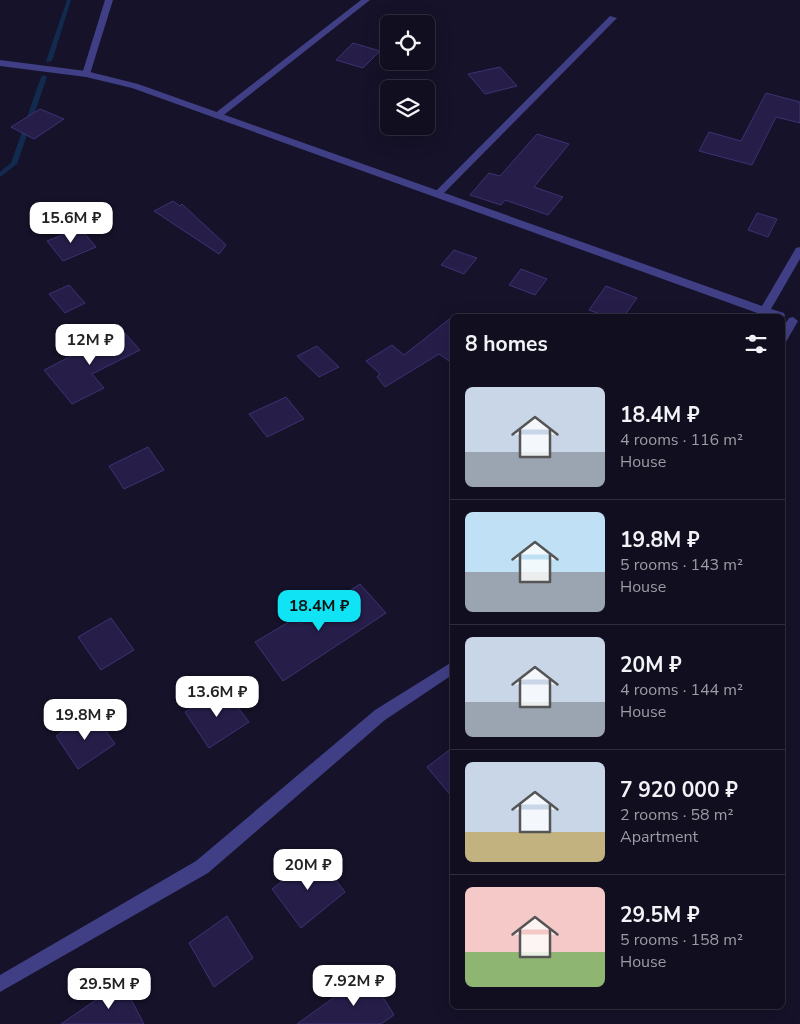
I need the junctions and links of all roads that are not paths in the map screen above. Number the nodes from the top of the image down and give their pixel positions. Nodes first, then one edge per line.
1 (109, 0) edge
2 (366, 0) edge
3 (613, 18) dead end
4 (0, 63) edge
5 (86, 74) junction
6 (217, 116) junction
7 (438, 194) junction
8 (800, 250) edge
9 (764, 311) junction
10 (773, 314) edge
11 (450, 669) edge
12 (0, 984) edge

1 - 5 street
2 - 6 street
3 - 7 street
4 - 5 street
5 - 6 street
6 - 7 street
7 - 9 street
8 - 9 street
9 - 10 street
11 - 12 street

